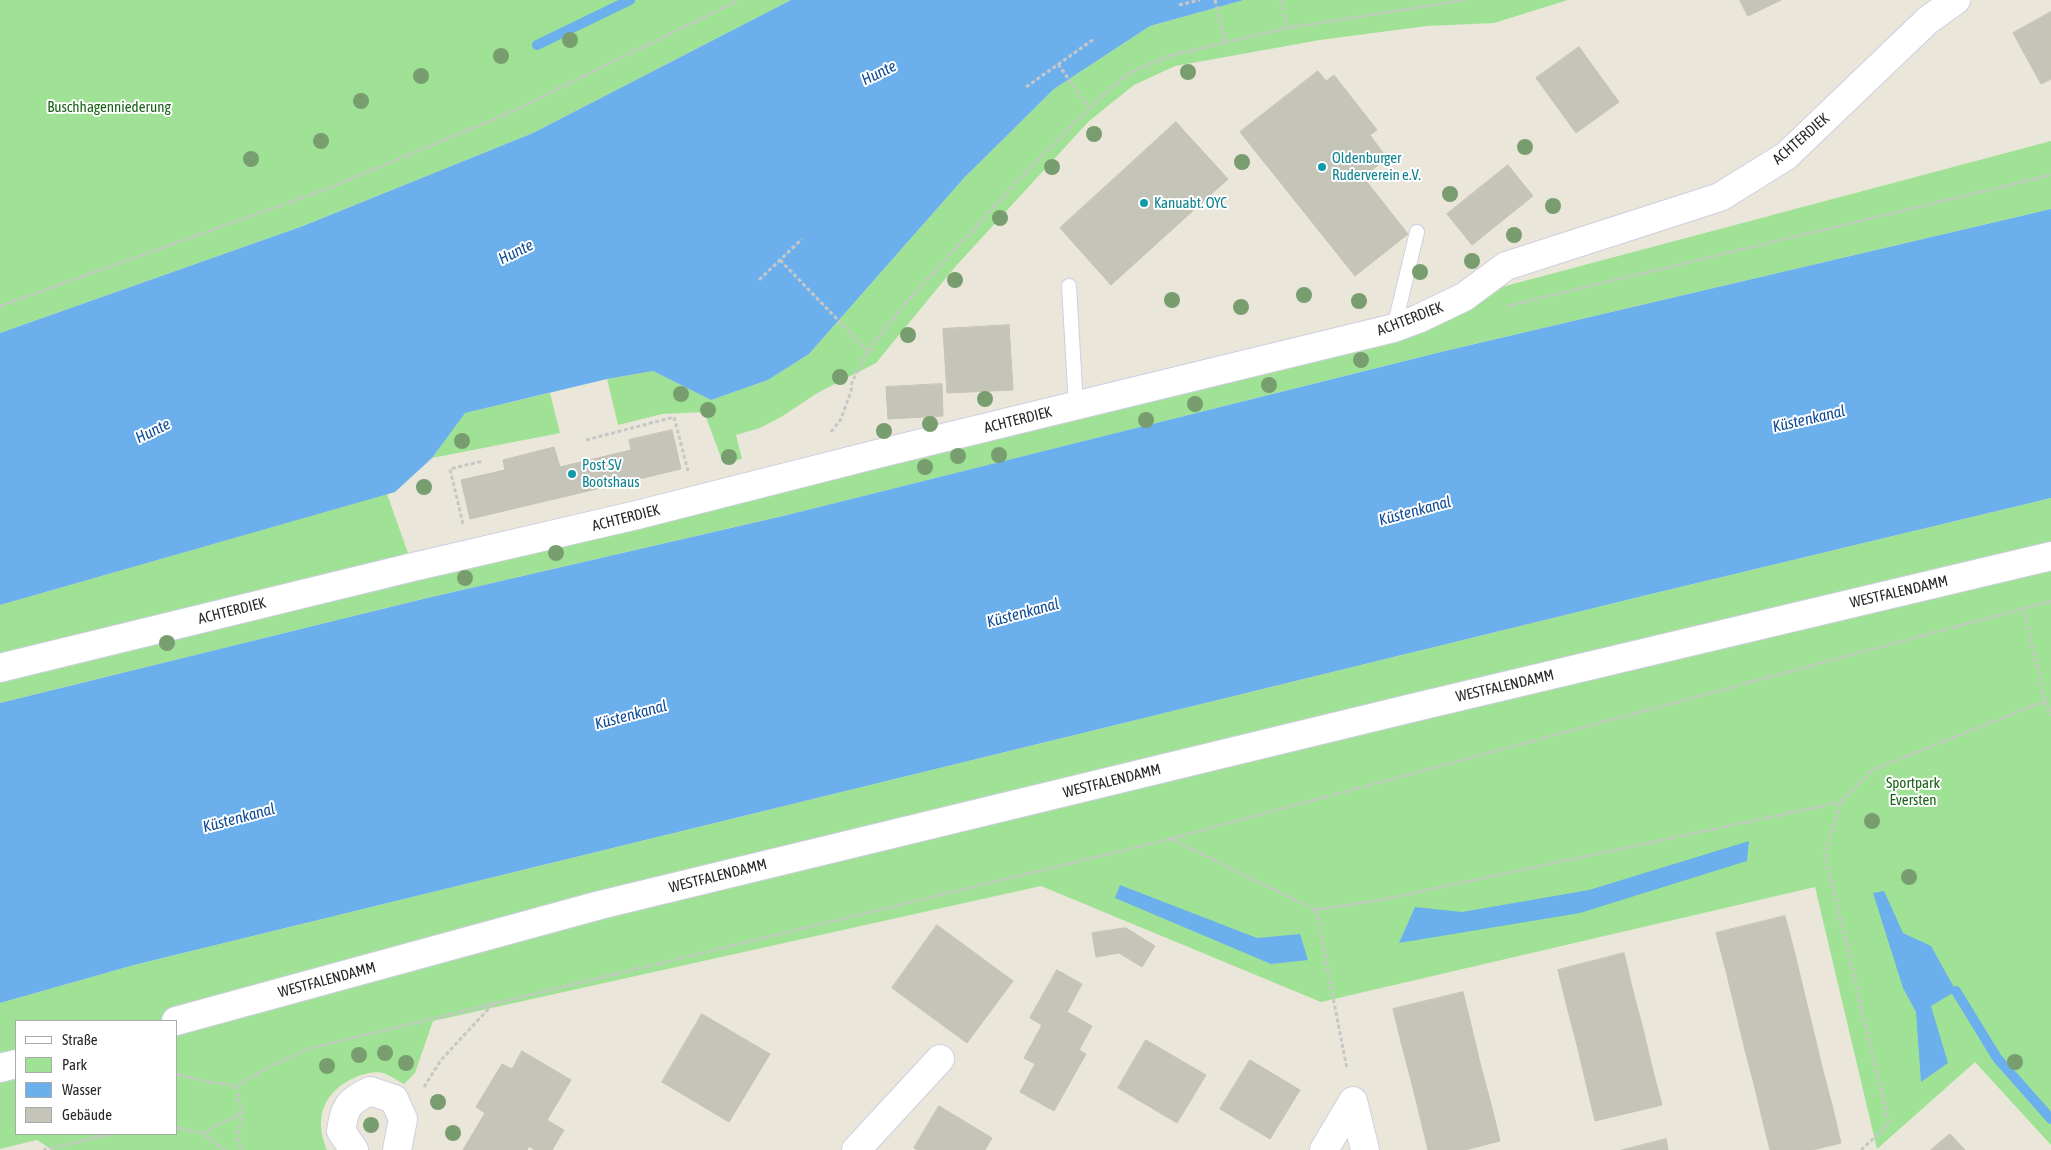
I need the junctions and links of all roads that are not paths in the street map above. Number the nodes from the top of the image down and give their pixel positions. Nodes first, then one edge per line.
1 (1956, 0) edge
2 (1417, 232) dead end
3 (1069, 286) dead end
4 (1394, 328) junction
5 (1076, 406) junction
6 (2051, 556) edge
7 (0, 668) edge
8 (178, 1020) edge
9 (940, 1059) dead end
10 (15, 1064) edge
11 (0, 1068) edge
12 (354, 1150) edge
13 (397, 1150) edge
14 (856, 1150) edge
15 (1324, 1150) edge
16 (1365, 1150) edge

1 - 4 street, ACHTERDIEK
2 - 4 lane
3 - 5 lane
4 - 5 street, ACHTERDIEK
5 - 7 street, ACHTERDIEK
6 - 8 street, WESTFALENDAMM
9 - 14 street
10 - 11 street
12 - 13 street
15 - 16 street

